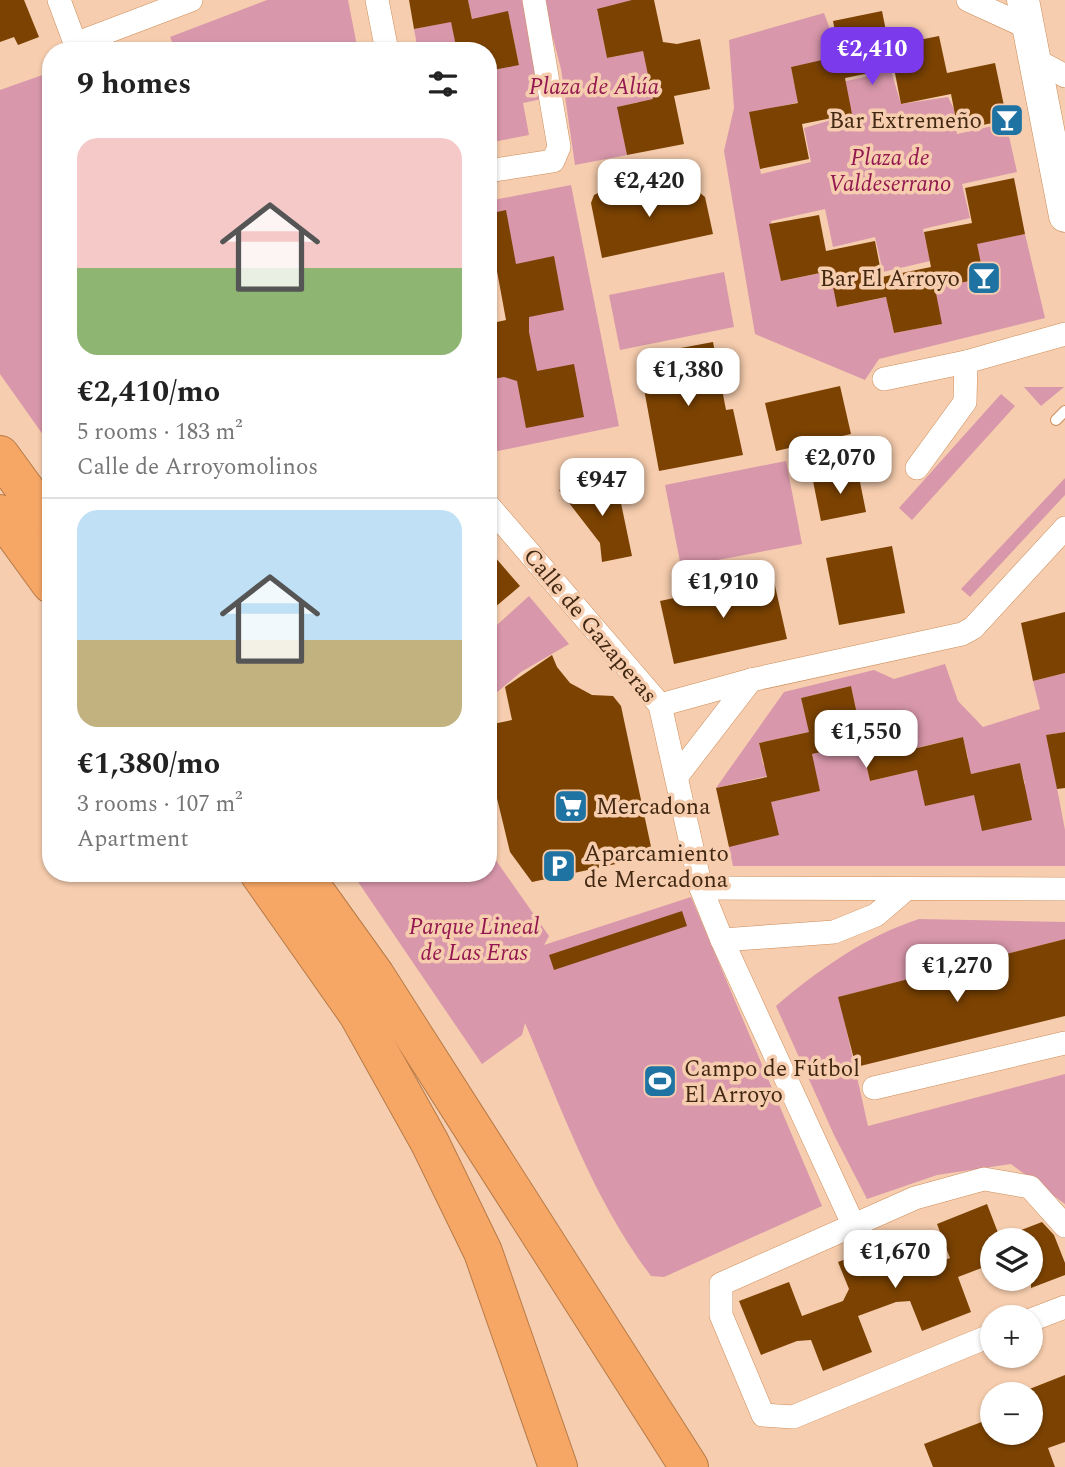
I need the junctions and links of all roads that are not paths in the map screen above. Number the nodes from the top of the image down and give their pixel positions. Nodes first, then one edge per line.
1 (59, 0) edge
2 (191, 0) edge
3 (377, 0) edge
4 (534, 0) edge
5 (968, 0) edge
6 (1026, 14) edge
7 (75, 42) edge
8 (91, 42) edge
9 (385, 42) edge
10 (1036, 60) junction
11 (1065, 76) edge
12 (1058, 131) edge
13 (497, 170) edge
14 (1065, 216) edge
15 (1065, 334) edge
16 (966, 362) junction
17 (884, 379) dead end
18 (1065, 411) edge
19 (1056, 420) dead end
20 (0, 455) edge
21 (917, 468) dead end
22 (42, 513) edge
23 (0, 514) edge
24 (497, 515) edge
25 (1065, 528) edge
26 (42, 572) edge
27 (751, 680) junction
28 (660, 705) junction
29 (677, 776) junction
30 (265, 882) edge
31 (308, 882) edge
32 (701, 888) junction
33 (905, 890) junction
34 (1065, 890) edge
35 (722, 940) junction
36 (1065, 1042) edge
37 (874, 1088) dead end
38 (853, 1224) junction
39 (1065, 1226) edge
40 (1065, 1307) edge
41 (1043, 1315) edge
42 (980, 1340) edge
43 (681, 1458) edge
44 (558, 1467) edge

1 - 7 street
2 - 8 street
3 - 9 street
4 - 13 street
5 - 6 street
6 - 10 street
10 - 11 street
10 - 12 street
12 - 14 street
15 - 16 street
16 - 17 street
16 - 21 street
18 - 19 lane
20 - 22 highway
23 - 26 highway
24 - 28 street, Calle de Gazaperas
25 - 27 street
27 - 28 street
27 - 29 street
28 - 29 street, Calle de Gazaperas
29 - 32 street, Calle de Gazaperas
30 - 44 highway
31 - 43 highway
32 - 33 street
32 - 35 street, Calle de Gazaperas
33 - 34 street
33 - 35 street
35 - 38 street, Calle de Gazaperas
36 - 37 street
38 - 39 street
38 - 42 street
40 - 41 street

